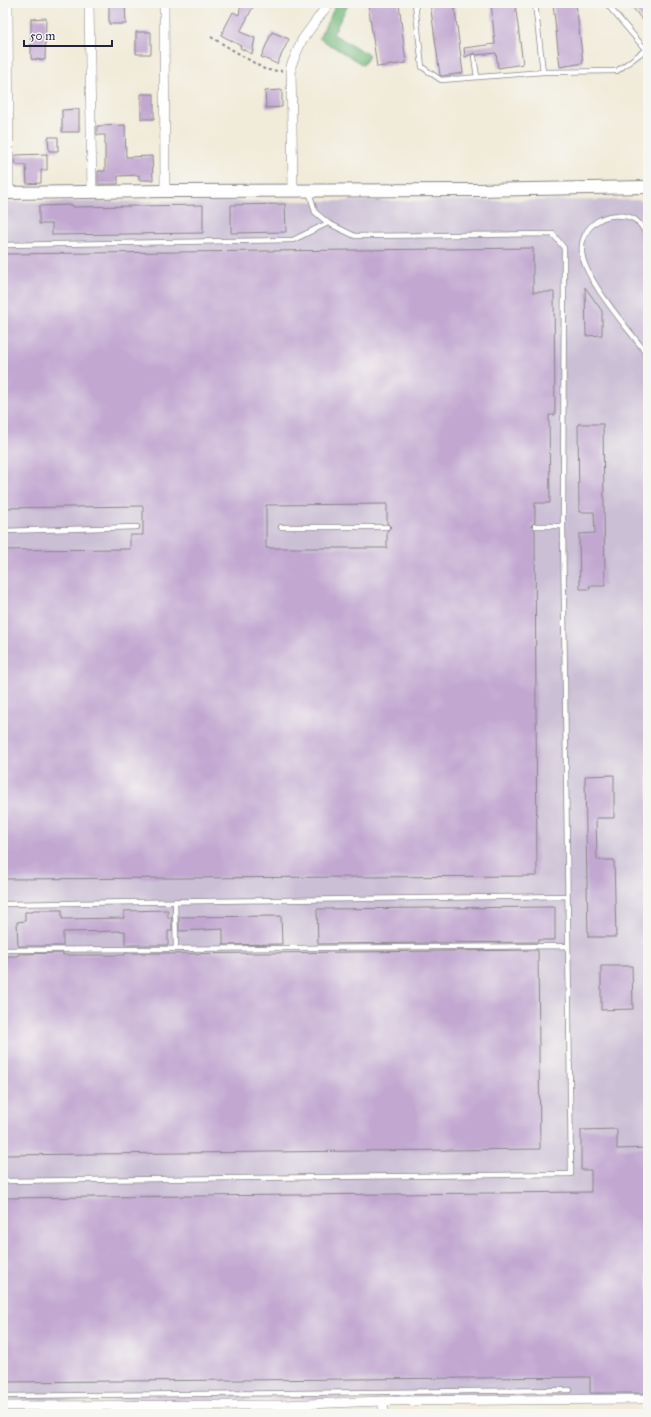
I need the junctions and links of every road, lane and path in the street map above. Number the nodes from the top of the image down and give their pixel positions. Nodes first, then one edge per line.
1 (8, 3) edge
2 (89, 3) edge
3 (164, 3) edge
4 (318, 3) edge
5 (416, 3) edge
6 (535, 3) edge
7 (606, 3) edge
8 (327, 5) edge
9 (211, 37) dead end
10 (647, 49) edge
11 (474, 57) dead end
12 (291, 72) junction
13 (543, 72) junction
14 (477, 77) junction
15 (648, 187) edge
16 (165, 191) junction
17 (293, 191) junction
18 (309, 191) junction
19 (92, 192) junction
20 (6, 194) edge
21 (328, 223) junction
22 (648, 236) edge
23 (3, 245) edge
24 (648, 362) edge
25 (535, 526) dead end
26 (563, 526) junction
27 (137, 527) dead end
28 (281, 527) dead end
29 (387, 527) dead end
30 (3, 531) edge
31 (567, 896) junction
32 (175, 902) junction
33 (3, 904) edge
34 (568, 946) junction
35 (176, 949) junction
36 (3, 950) edge
37 (3, 1181) edge
38 (570, 1390) dead end
39 (3, 1396) edge
40 (648, 1399) edge
41 (382, 1401) junction
42 (282, 1405) junction
43 (3, 1406) edge
44 (277, 1414) edge
45 (386, 1414) edge

1 - 20 street
2 - 19 street
3 - 16 street
4 - 8 street
5 - 14 lane
6 - 13 lane
7 - 10 lane
8 - 12 street
9 - 12 path
10 - 13 lane
11 - 14 lane
12 - 17 street
13 - 14 lane
15 - 18 street
16 - 17 street
16 - 19 street
17 - 18 street
18 - 21 lane
19 - 20 street
21 - 23 lane
21 - 26 lane
22 - 24 lane
25 - 26 lane
26 - 31 lane
27 - 30 lane
28 - 29 lane
31 - 32 lane
31 - 34 lane
32 - 33 lane
32 - 35 lane
34 - 35 lane
34 - 37 lane
35 - 36 lane
38 - 39 lane
40 - 41 street
41 - 42 street
41 - 45 street
42 - 43 street
42 - 44 street

